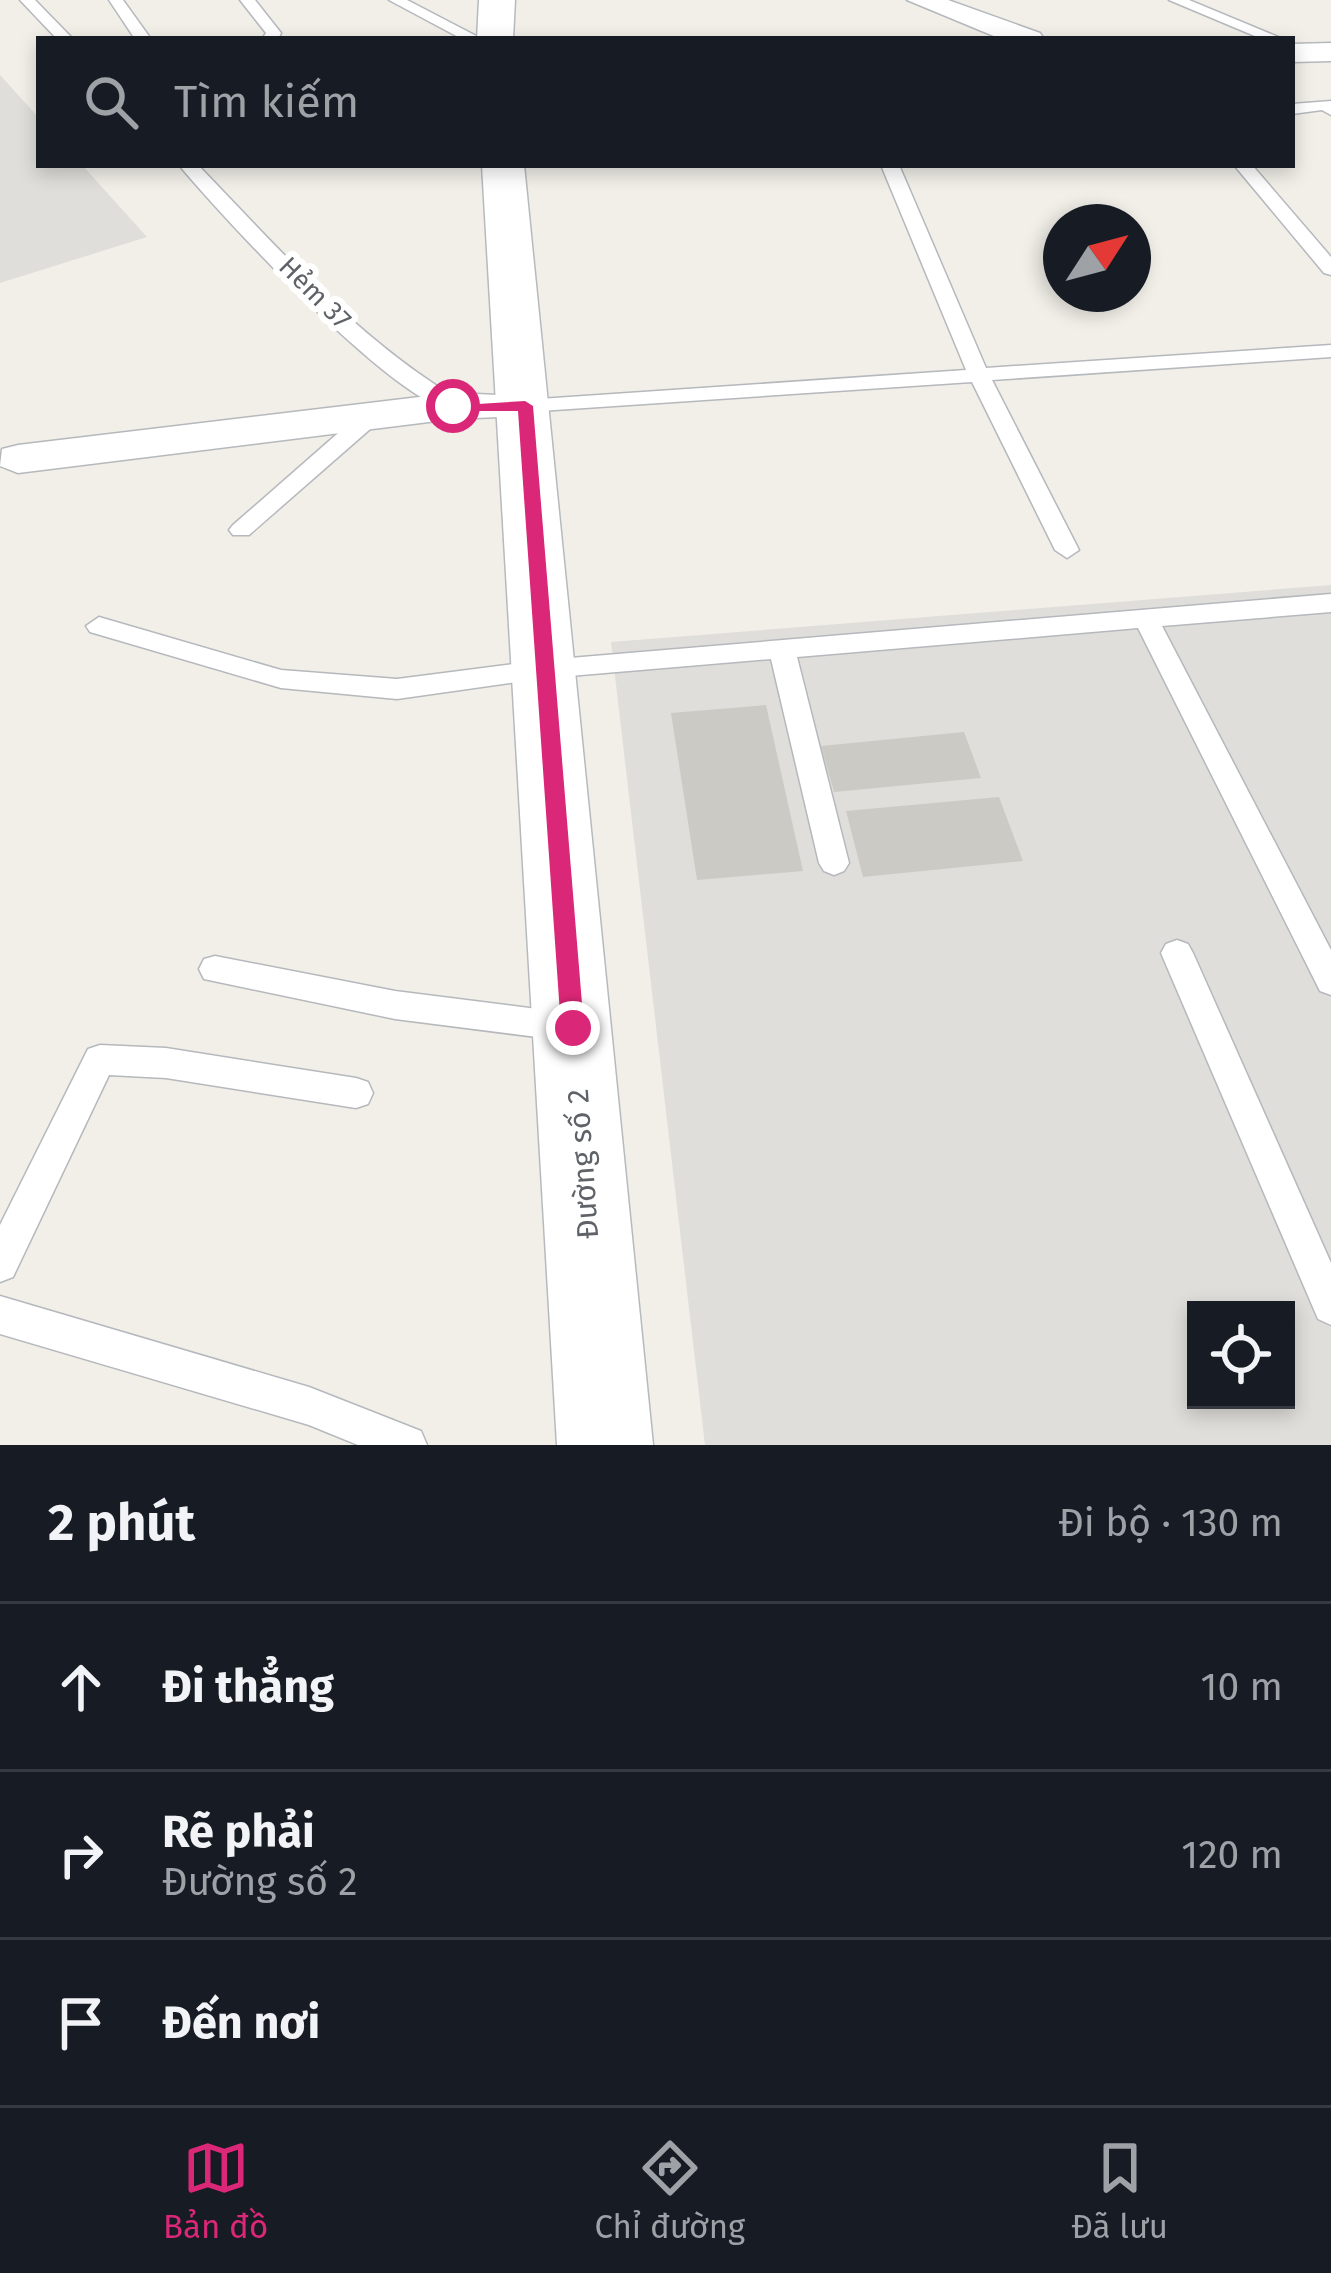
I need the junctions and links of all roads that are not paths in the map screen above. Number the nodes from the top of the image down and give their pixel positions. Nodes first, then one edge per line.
1 (27, 0) edge
2 (116, 0) edge
3 (247, 0) edge
4 (497, 0) edge
5 (921, 0) edge
6 (1176, 0) edge
7 (398, 1) edge
8 (62, 36) edge
9 (141, 36) edge
10 (272, 36) edge
11 (468, 36) edge
12 (495, 36) edge
13 (1021, 36) edge
14 (1267, 36) edge
15 (1295, 109) edge
16 (1331, 110) edge
17 (191, 168) edge
18 (503, 168) edge
19 (891, 168) edge
20 (1246, 168) edge
21 (1331, 269) edge
22 (1331, 352) edge
23 (978, 373) junction
24 (453, 406) junction
25 (525, 406) junction
26 (369, 418) junction
27 (18, 459) dead end
28 (241, 530) dead end
29 (1067, 550) dead end
30 (1331, 603) edge
31 (1145, 619) junction
32 (100, 626) dead end
33 (782, 650) junction
34 (546, 670) junction
35 (834, 863) dead end
36 (1177, 953) dead end
37 (214, 969) dead end
38 (1331, 981) edge
39 (573, 1028) junction
40 (356, 1093) dead end
41 (0, 1264) edge
42 (1331, 1306) edge
43 (0, 1315) edge
44 (406, 1445) edge
45 (605, 1445) edge

1 - 8 lane
2 - 9 lane
3 - 10 lane
4 - 12 street
5 - 13 street
6 - 14 lane
7 - 11 lane
15 - 16 lane
17 - 24 lane, Hẻm 37
18 - 25 street, Đường số 2
19 - 23 lane
20 - 21 lane
22 - 23 lane
23 - 25 lane
23 - 29 lane
24 - 25 street
24 - 26 street
25 - 34 street, Đường số 2
26 - 27 street
26 - 28 lane
30 - 31 lane
31 - 33 lane
31 - 38 lane
32 - 34 lane
33 - 34 lane
33 - 35 lane
34 - 39 street, Đường số 2
36 - 42 lane
37 - 39 lane
39 - 45 street, Đường số 2
40 - 41 lane
43 - 44 lane

